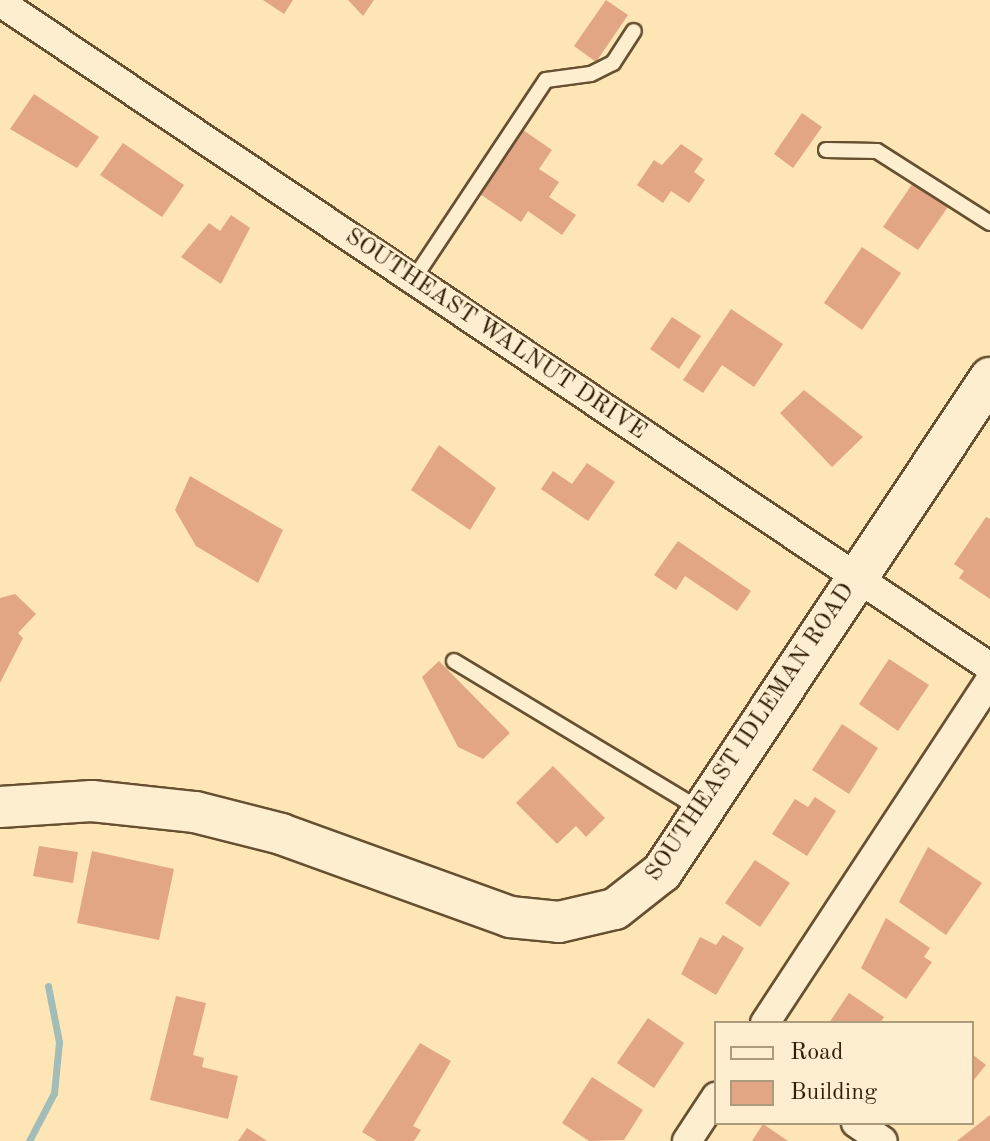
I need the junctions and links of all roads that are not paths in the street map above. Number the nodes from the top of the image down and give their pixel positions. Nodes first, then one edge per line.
1 (0, 2) edge
2 (634, 31) dead end
3 (826, 150) dead end
4 (990, 223) edge
5 (413, 280) junction
6 (990, 378) edge
7 (857, 578) junction
8 (454, 661) dead end
9 (990, 667) edge
10 (990, 681) edge
11 (0, 807) edge
12 (703, 811) junction
13 (766, 1021) edge
14 (714, 1100) edge
15 (859, 1125) edge
16 (687, 1141) edge
17 (883, 1141) edge

1 - 5 street, SOUTHEAST WALNUT DRIVE
2 - 5 lane
3 - 4 lane
5 - 7 street, SOUTHEAST WALNUT DRIVE
6 - 7 main road, SOUTHEAST IDLEMAN ROAD
7 - 9 street, SOUTHEAST WALNUT DRIVE
7 - 12 main road, SOUTHEAST IDLEMAN ROAD
8 - 12 lane
10 - 13 street
11 - 12 main road, SOUTHEAST IDLEMAN ROAD
14 - 16 street
15 - 17 street

